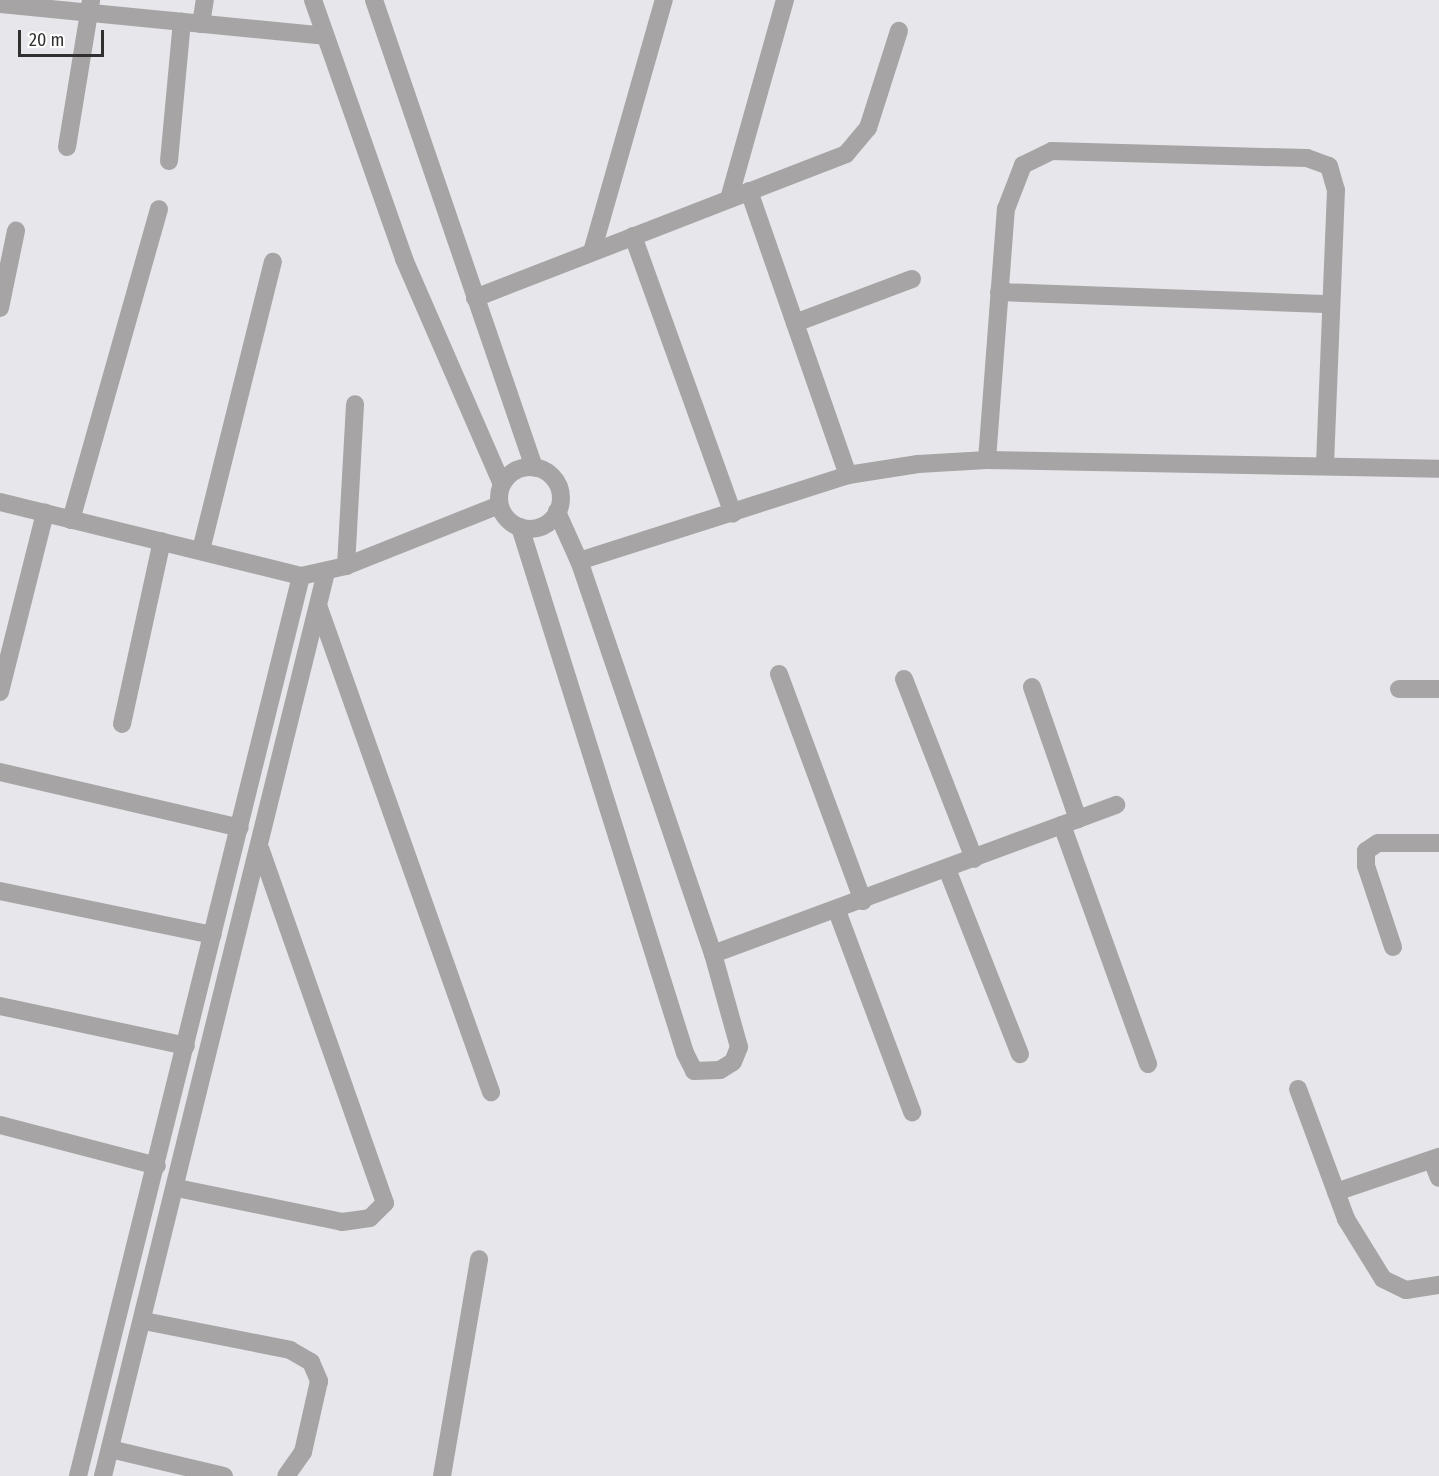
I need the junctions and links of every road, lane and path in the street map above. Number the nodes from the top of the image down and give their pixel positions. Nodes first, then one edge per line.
1 (205, 0) edge
2 (313, 0) edge
3 (374, 0) edge
4 (664, 0) edge
5 (786, 0) edge
6 (0, 4) edge
7 (90, 7) edge
8 (182, 22) junction
9 (201, 24) junction
10 (899, 31) dead end
11 (324, 36) junction
12 (68, 147) dead end
13 (169, 161) dead end
14 (749, 191) junction
15 (729, 199) junction
16 (159, 209) dead end
17 (16, 231) dead end
18 (633, 236) junction
19 (592, 252) junction
20 (273, 262) dead end
21 (912, 279) dead end
22 (999, 292) junction
23 (476, 298) junction
24 (1331, 304) junction
25 (0, 308) edge
26 (795, 323) junction
27 (355, 404) dead end
28 (987, 460) junction
29 (1325, 466) junction
30 (534, 467) junction
31 (1439, 469) edge
32 (848, 475) junction
33 (502, 484) junction
34 (0, 502) edge
35 (500, 505) junction
36 (557, 512) junction
37 (45, 513) junction
38 (733, 514) junction
39 (71, 520) junction
40 (520, 527) junction
41 (162, 541) junction
42 (201, 550) junction
43 (579, 561) junction
44 (346, 566) junction
45 (326, 572) junction
46 (301, 576) junction
47 (319, 608) junction
48 (779, 674) dead end
49 (904, 679) dead end
50 (1032, 687) dead end
51 (1439, 688) edge
52 (1399, 689) dead end
53 (0, 692) edge
54 (122, 724) dead end
55 (0, 772) edge
56 (1116, 805) dead end
57 (1070, 822) junction
58 (240, 828) junction
59 (1439, 843) edge
60 (260, 849) junction
61 (974, 858) junction
62 (947, 869) junction
63 (0, 891) edge
64 (863, 901) junction
65 (837, 911) junction
66 (213, 935) junction
67 (1393, 947) dead end
68 (713, 954) junction
69 (0, 1006) edge
70 (186, 1046) junction
71 (1020, 1054) dead end
72 (1148, 1064) dead end
73 (1298, 1089) dead end
74 (491, 1092) dead end
75 (912, 1112) dead end
76 (0, 1125) edge
77 (1435, 1158) edge
78 (157, 1166) junction
79 (1439, 1178) edge
80 (177, 1188) junction
81 (1336, 1192) junction
82 (479, 1259) dead end
83 (1439, 1285) edge
84 (144, 1321) junction
85 (110, 1449) junction
86 (78, 1476) edge
87 (103, 1476) edge
88 (224, 1476) edge
89 (286, 1476) edge
90 (442, 1476) edge

1 - 9 street
2 - 11 street
3 - 23 street
4 - 19 street
5 - 15 street
6 - 7 street
7 - 8 street
7 - 12 street
8 - 9 street
8 - 13 street
9 - 11 street
10 - 14 street
11 - 33 street
14 - 15 street
14 - 26 street
15 - 18 street
16 - 39 street
17 - 25 street
18 - 19 street
18 - 38 street
19 - 23 street
20 - 42 street
21 - 26 street
22 - 24 street
22 - 24 street
22 - 28 street
23 - 30 street
24 - 29 street
26 - 32 street
27 - 44 street
28 - 29 street
28 - 32 street
29 - 31 street
30 - 33 street
30 - 36 street
32 - 38 street
33 - 35 street
34 - 37 street
35 - 40 street
35 - 44 street
36 - 40 street
36 - 43 street
37 - 39 street
37 - 53 street
38 - 43 street
39 - 41 street
40 - 68 street
41 - 42 street
41 - 54 street
42 - 46 street
43 - 68 street
44 - 45 street
45 - 46 street
45 - 47 street
46 - 58 street
47 - 60 street
47 - 74 street
48 - 64 street
49 - 61 street
50 - 57 street
51 - 52 street
55 - 58 street
56 - 57 street
57 - 61 street
57 - 72 street
58 - 66 street
59 - 67 street
60 - 80 street
60 - 80 street
61 - 62 street
62 - 64 street
62 - 71 street
63 - 66 street
64 - 65 street
65 - 68 street
65 - 75 street
66 - 70 street
69 - 70 street
70 - 78 street
73 - 81 street
76 - 78 street
77 - 79 street
77 - 81 street
78 - 86 street
80 - 84 street
81 - 83 street
82 - 90 street
84 - 85 street
84 - 89 street
85 - 87 street
85 - 88 street

